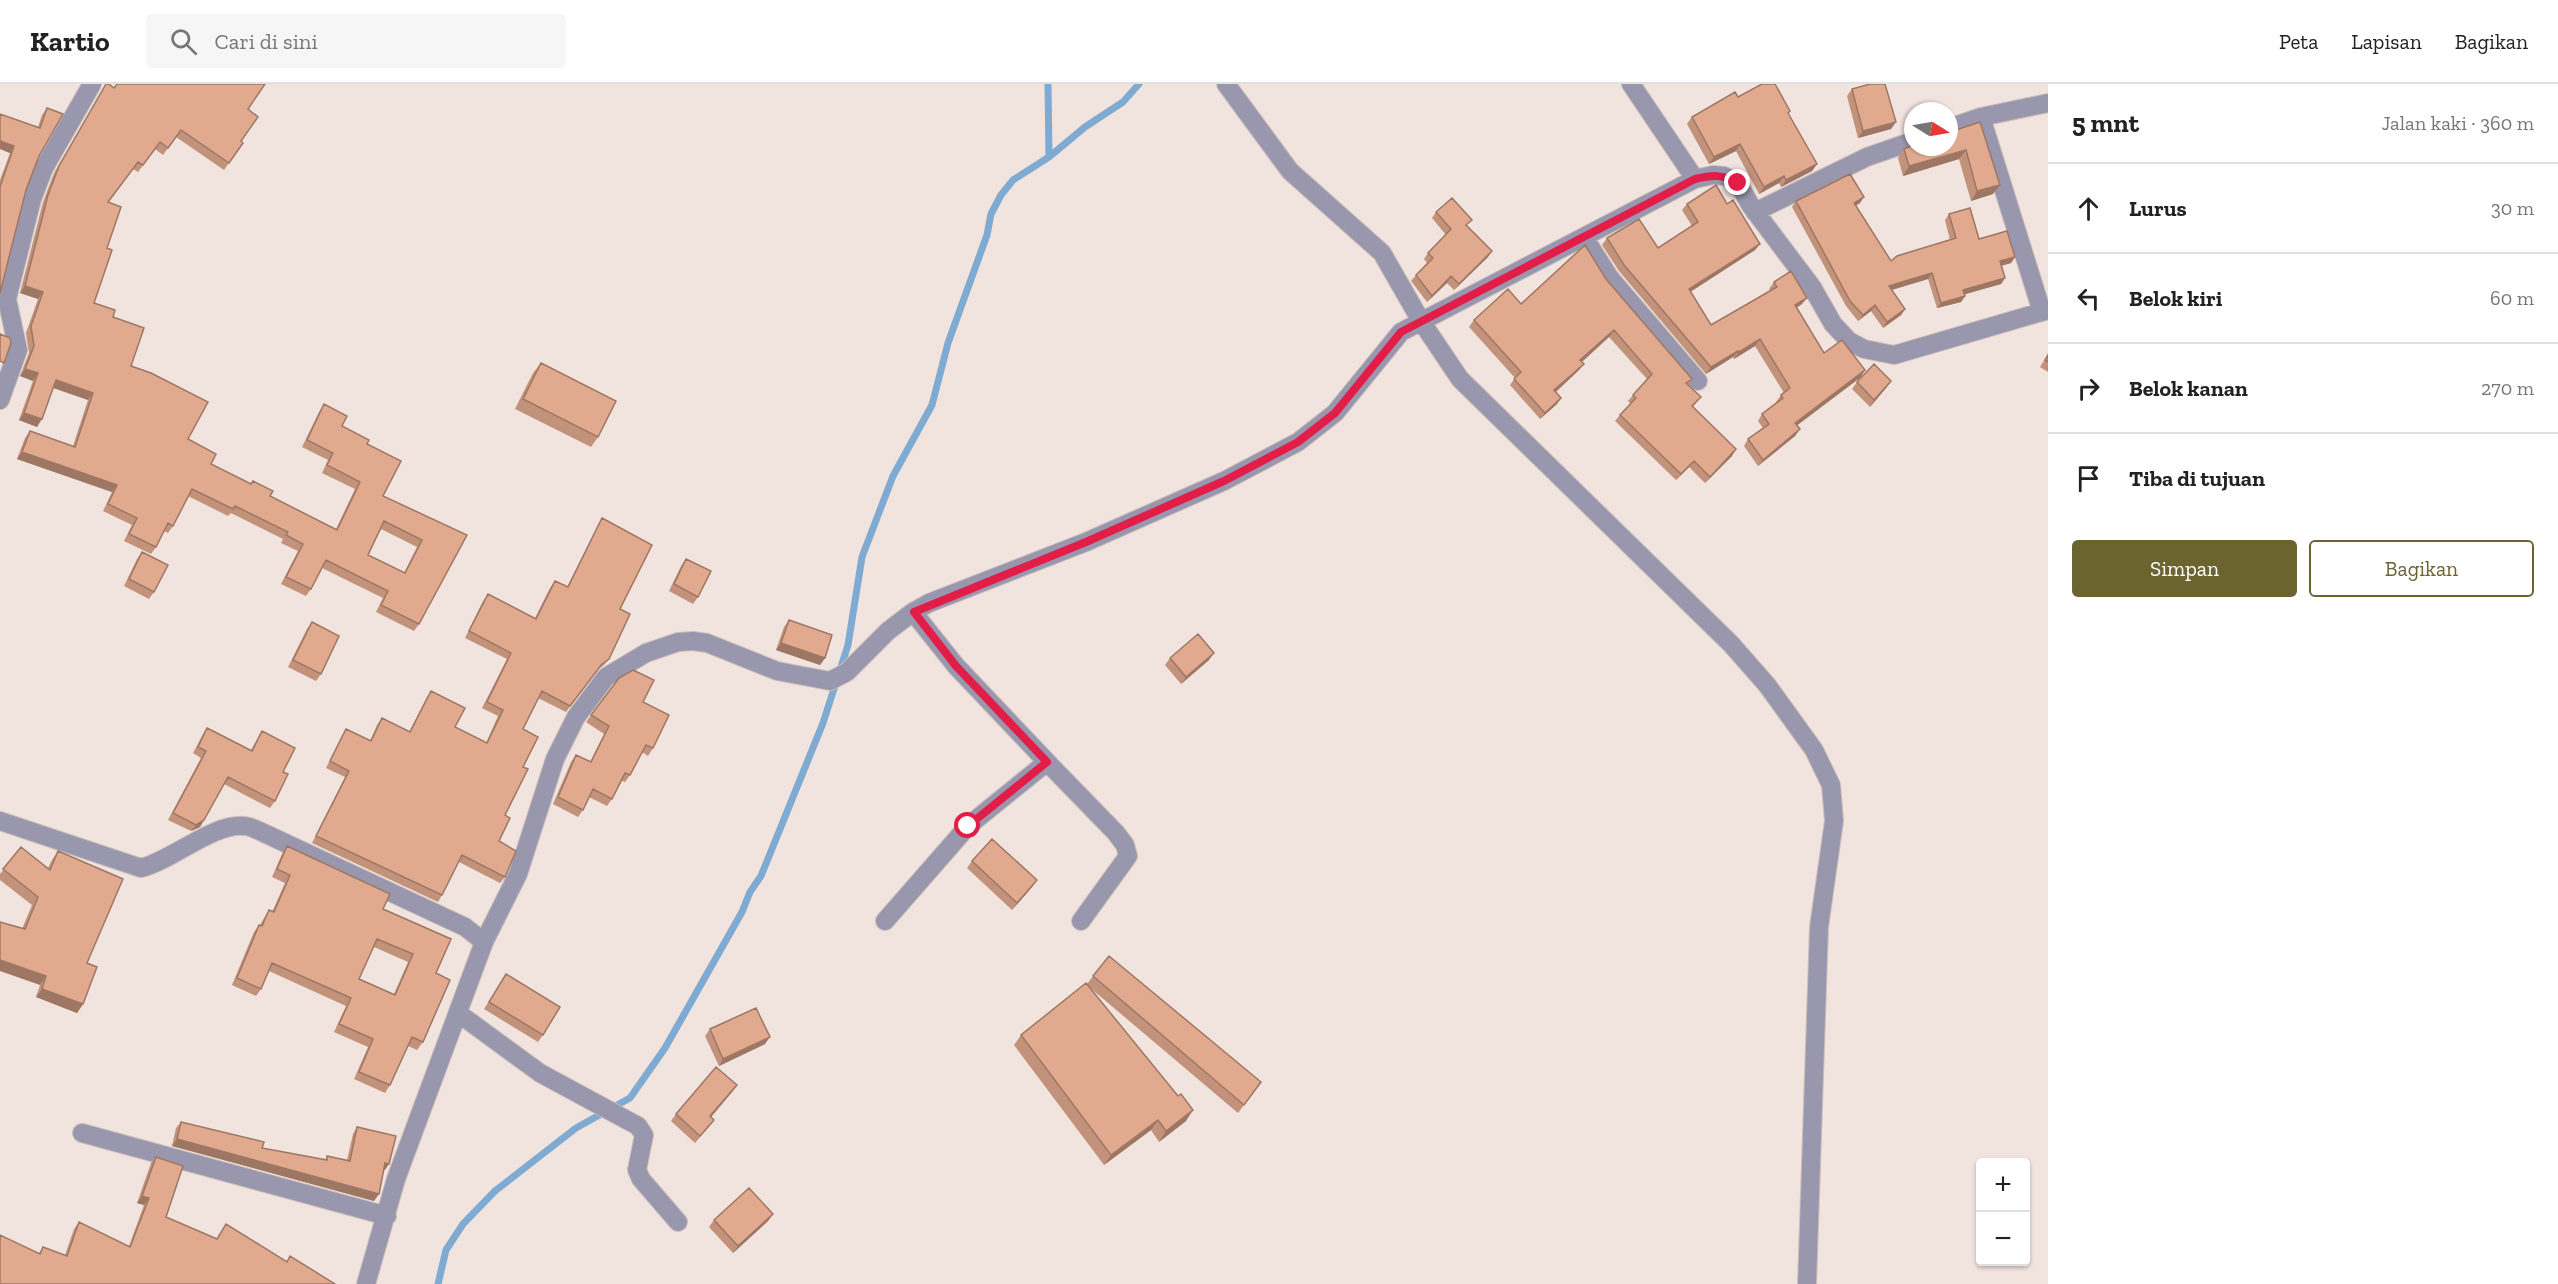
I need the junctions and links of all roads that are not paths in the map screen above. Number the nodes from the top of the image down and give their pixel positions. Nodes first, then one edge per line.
1 (92, 84) edge
2 (1226, 84) edge
3 (1631, 84) edge
4 (2048, 103) edge
5 (1981, 117) junction
6 (1958, 125) edge
7 (1904, 144) edge
8 (1695, 179) junction
9 (1755, 212) junction
10 (1584, 237) junction
11 (2045, 311) edge
12 (1421, 321) junction
13 (1698, 381) dead end
14 (0, 400) edge
15 (914, 612) junction
16 (1047, 762) junction
17 (0, 821) edge
18 (885, 921) dead end
19 (1081, 921) dead end
20 (484, 942) junction
21 (458, 1013) junction
22 (82, 1134) dead end
23 (387, 1216) junction
24 (678, 1222) dead end
25 (366, 1284) edge
26 (1807, 1284) edge

1 - 14 street
2 - 12 street
3 - 8 street
4 - 5 street
5 - 6 street
5 - 11 street
7 - 9 street
8 - 9 street
8 - 10 street
9 - 11 street
10 - 12 street
10 - 13 street
12 - 15 street
12 - 26 street
15 - 16 street
15 - 20 street
16 - 18 street
16 - 19 street
17 - 20 street
20 - 21 street
21 - 23 street
21 - 24 street
22 - 23 street
23 - 25 street

